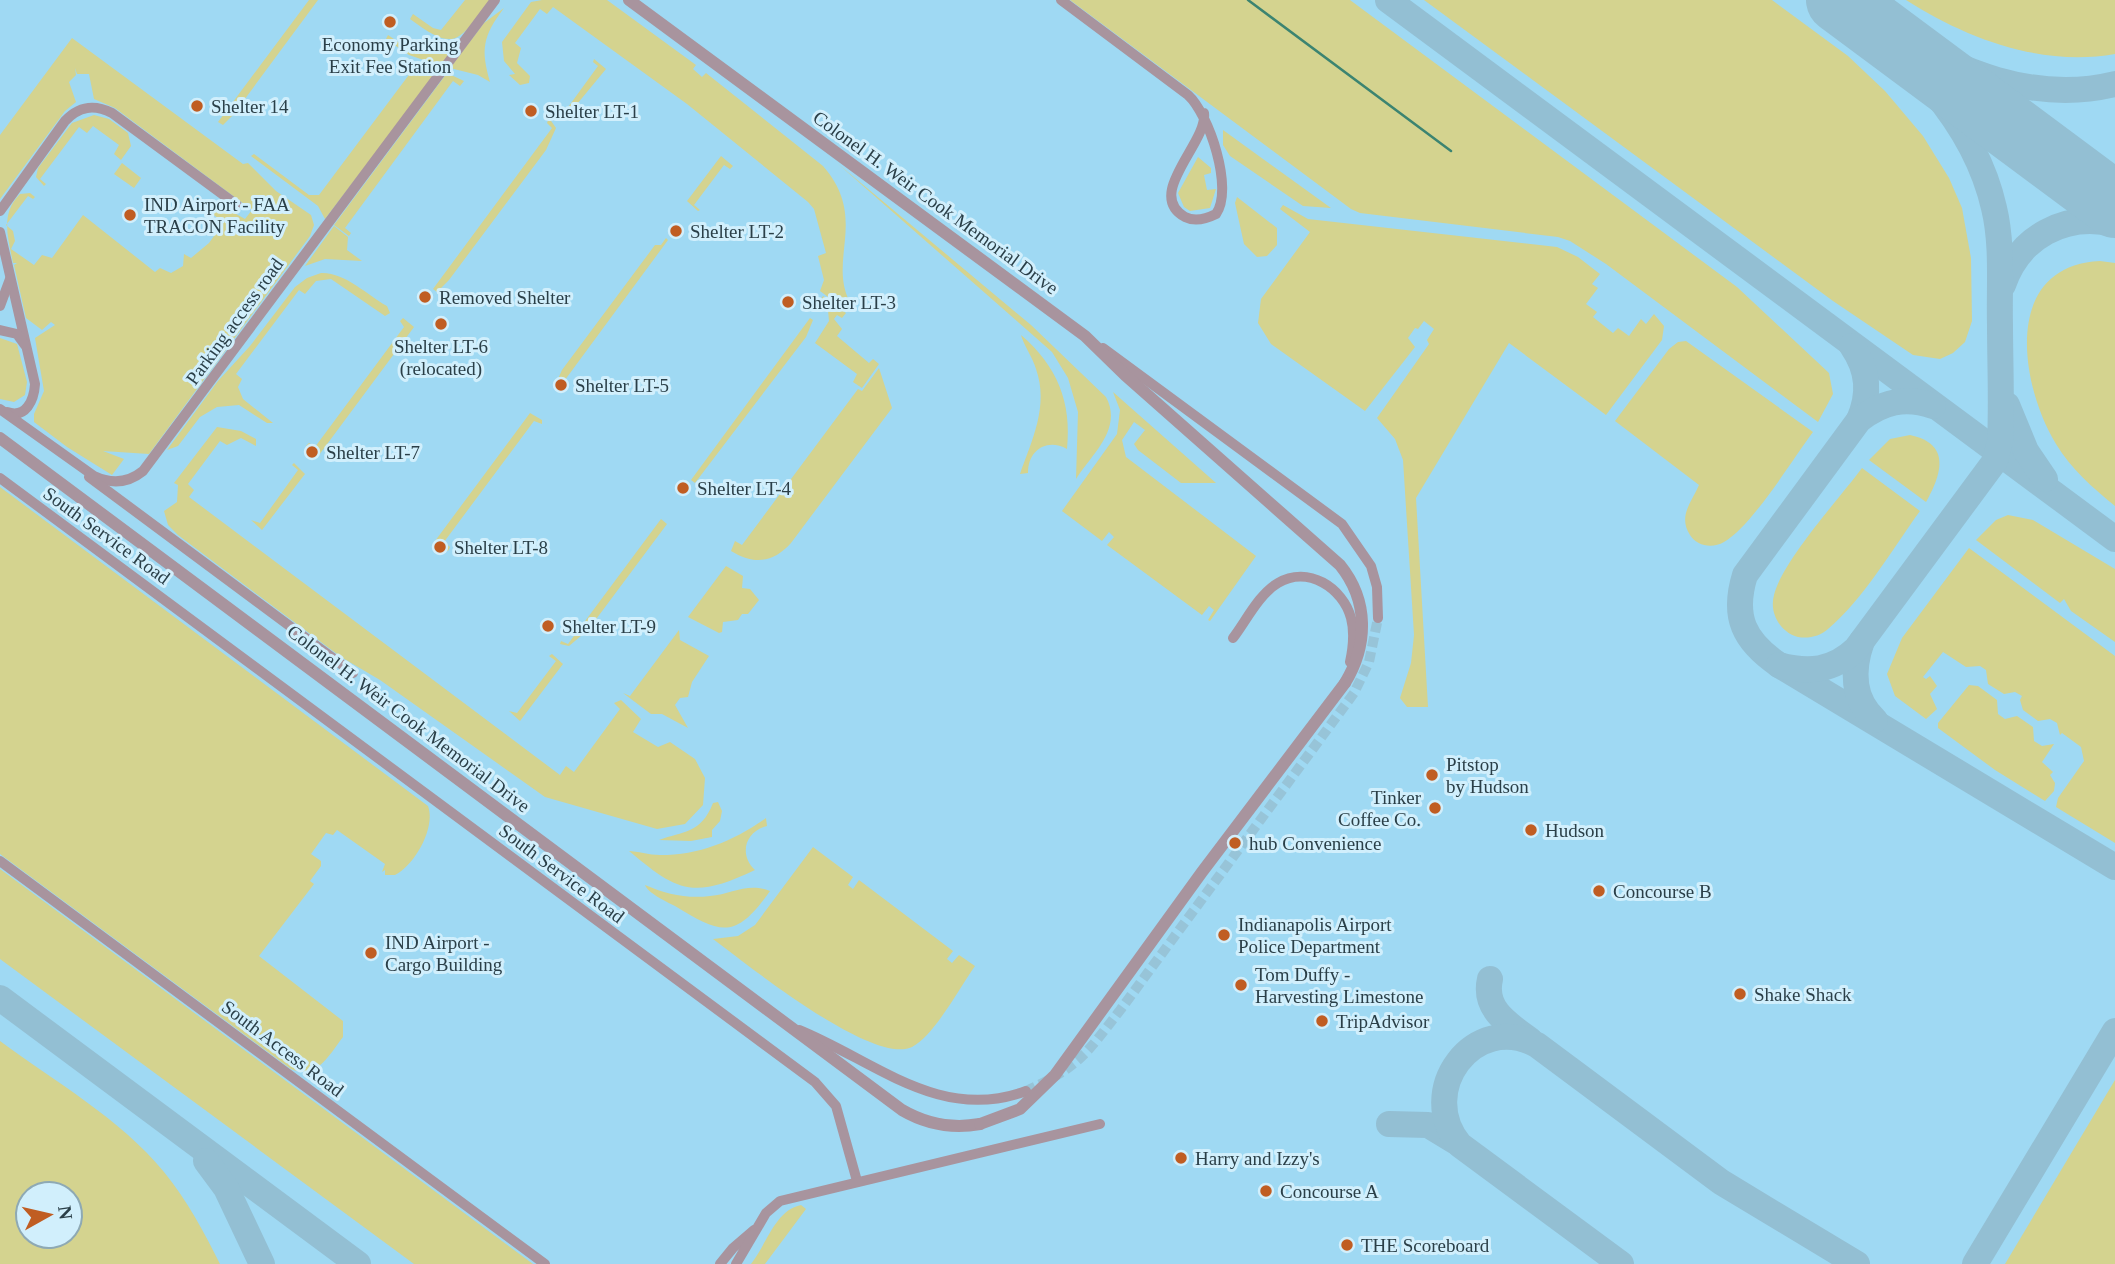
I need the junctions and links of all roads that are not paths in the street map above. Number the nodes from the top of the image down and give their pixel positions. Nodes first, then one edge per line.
1 (495, 0) edge
2 (629, 0) edge
3 (1060, 0) edge
4 (1204, 113) junction
5 (237, 205) dead end
6 (0, 211) edge
7 (0, 232) edge
8 (10, 278) junction
9 (0, 306) edge
10 (0, 330) edge
11 (1085, 335) junction
12 (28, 352) junction
13 (0, 409) edge
14 (0, 438) edge
15 (45, 442) junction
16 (0, 478) edge
17 (1377, 618) tunnel mouth
18 (1233, 638) dead end
19 (353, 673) dead end
20 (1345, 683) junction
21 (0, 861) edge
22 (796, 1028) junction
23 (1026, 1091) tunnel mouth
24 (1100, 1124) dead end
25 (857, 1181) junction
26 (757, 1227) junction
27 (545, 1264) edge
28 (720, 1264) edge
29 (736, 1264) edge

1 - 15 street, Parking access road
2 - 11 street, Colonel H. Weir Cook Memorial Drive
3 - 4 street
4 - 4 street
5 - 6 street
7 - 8 street
8 - 9 street
8 - 12 street
10 - 12 street
11 - 17 street
11 - 20 street, Colonel H. Weir Cook Memorial Drive
12 - 13 street
13 - 15 street
14 - 22 street, Colonel H. Weir Cook Memorial Drive
15 - 19 street
16 - 25 street, South Service Road
18 - 20 street
20 - 22 street, Colonel H. Weir Cook Memorial Drive, bridge
21 - 27 street, South Access Road
22 - 23 street
24 - 25 street
25 - 26 street
26 - 28 street
26 - 29 street

